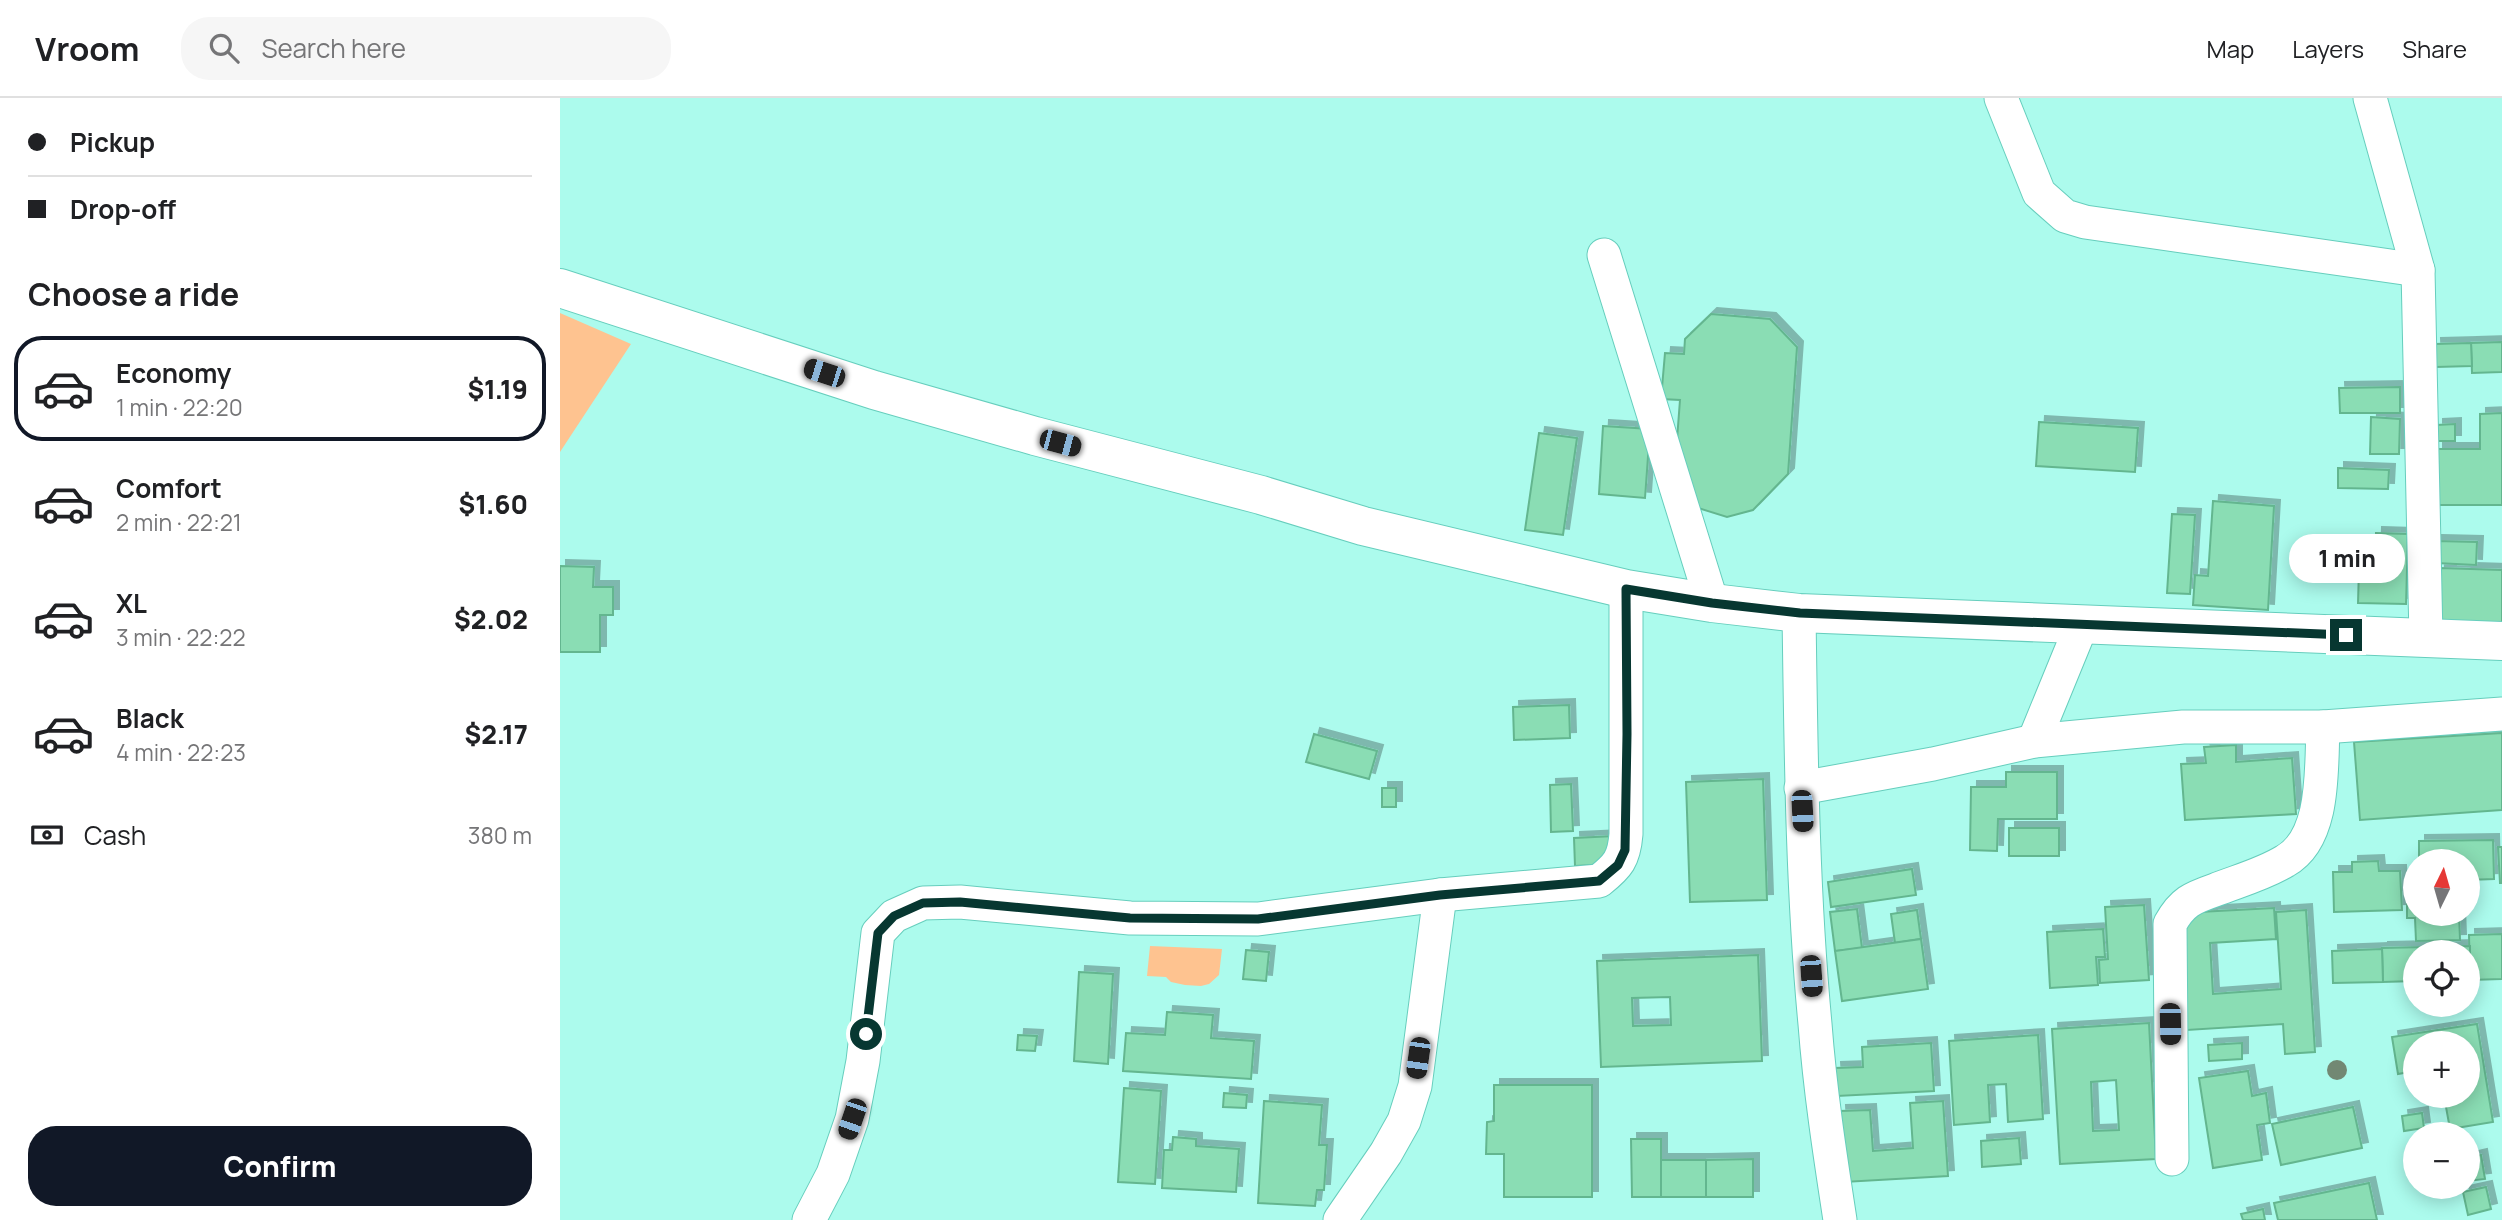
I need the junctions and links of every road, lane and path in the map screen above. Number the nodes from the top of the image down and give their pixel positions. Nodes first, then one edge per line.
1 (2001, 98) edge
2 (2370, 98) edge
3 (1604, 255) dead end
4 (2418, 270) junction
5 (560, 288) edge
6 (1626, 589) junction
7 (1712, 603) junction
8 (1800, 613) junction
9 (2082, 624) junction
10 (2426, 638) junction
11 (2502, 641) edge
12 (2502, 714) edge
13 (2323, 727) junction
14 (2034, 741) junction
15 (1801, 788) junction
16 (1440, 895) junction
17 (2172, 1159) dead end
18 (809, 1220) edge
19 (1340, 1220) edge
20 (1840, 1220) edge

1 - 4 street
2 - 4 street
3 - 7 street
4 - 10 street
5 - 6 street
6 - 7 street
6 - 16 street
7 - 8 street
8 - 9 street
8 - 15 street
9 - 10 street
9 - 14 street
10 - 11 street
12 - 13 street
13 - 14 street
13 - 17 street
14 - 15 street
15 - 20 street
16 - 18 street
16 - 19 street

